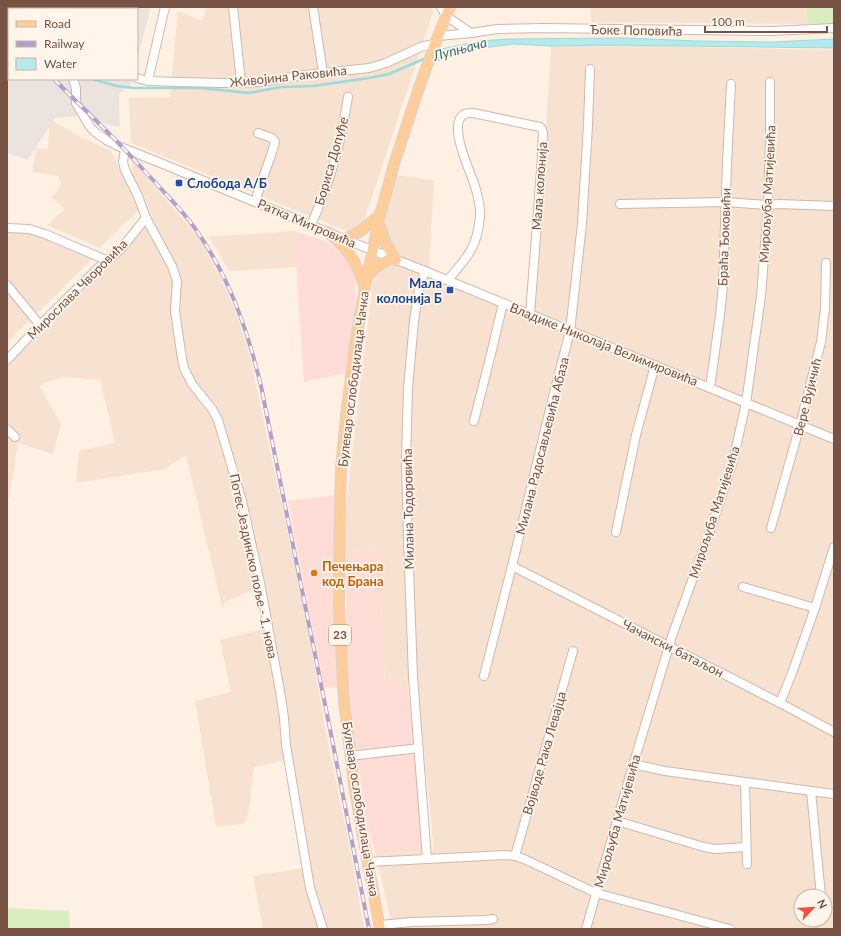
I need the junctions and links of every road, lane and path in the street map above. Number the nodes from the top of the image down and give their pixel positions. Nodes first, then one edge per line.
1 (165, 7) edge
2 (233, 7) edge
3 (312, 7) edge
4 (446, 10) edge
5 (834, 28) edge
6 (471, 33) junction
7 (436, 40) junction
8 (590, 69) dead end
9 (323, 73) junction
10 (138, 78) edge
11 (73, 80) edge
12 (148, 81) junction
13 (241, 82) junction
14 (770, 82) dead end
15 (731, 84) dead end
16 (348, 96) dead end
17 (258, 133) dead end
18 (125, 149) junction
19 (255, 201) junction
20 (726, 202) junction
21 (620, 204) dead end
22 (768, 205) junction
23 (834, 206) edge
24 (146, 218) junction
25 (379, 218) junction
26 (311, 225) junction
27 (7, 228) edge
28 (328, 232) junction
29 (344, 239) junction
30 (373, 251) junction
31 (393, 259) junction
32 (106, 260) junction
33 (826, 263) dead end
34 (426, 271) junction
35 (448, 280) junction
36 (366, 282) junction
37 (7, 285) edge
38 (503, 303) junction
39 (530, 314) junction
40 (40, 325) junction
41 (570, 331) junction
42 (7, 360) edge
43 (655, 365) junction
44 (710, 388) junction
45 (746, 403) junction
46 (474, 421) dead end
47 (800, 425) junction
48 (7, 429) edge
49 (15, 437) dead end
50 (834, 440) edge
51 (771, 528) dead end
52 (616, 532) dead end
53 (834, 547) edge
54 (512, 566) junction
55 (743, 587) dead end
56 (815, 608) junction
57 (669, 646) junction
58 (573, 651) dead end
59 (484, 676) dead end
60 (780, 703) junction
61 (834, 732) edge
62 (419, 748) junction
63 (350, 756) junction
64 (633, 764) junction
65 (745, 782) junction
66 (811, 791) junction
67 (834, 794) edge
68 (617, 821) junction
69 (746, 847) junction
70 (515, 856) junction
71 (427, 859) junction
72 (368, 862) junction
73 (747, 864) dead end
74 (820, 888) edge
75 (596, 893) junction
76 (494, 919) dead end
77 (380, 927) edge
78 (720, 928) edge
79 (323, 929) edge
80 (586, 929) edge
81 (730, 929) edge

1 - 12 street
2 - 13 street
3 - 9 street
4 - 6 street
4 - 7 main road, Булевар ослободилаца Чачка / 23
5 - 6 street, Ђоке Поповића
6 - 7 street, Ђоке Поповића
7 - 9 street, Живојина Раковића
7 - 25 main road, Булевар ослободилаца Чачка / 23
8 - 41 street, Милана Радосављевића Абаза
9 - 13 street, Живојина Раковића
10 - 12 street, Живојина Раковића
11 - 18 street, Ратка Митровића
12 - 13 street, Живојина Раковића
14 - 22 street, Мирољуба Матијевића
15 - 20 street, Браћа Ђоковићи
16 - 26 street, Бориса Допуђе
17 - 19 street
18 - 19 street, Ратка Митровића
18 - 24 street, Потес Јездинско поље - 1. нова
19 - 26 street, Ратка Митровића
20 - 21 street
20 - 22 street
20 - 44 street, Браћа Ђоковићи
22 - 23 street
22 - 45 street, Мирољуба Матијевића
24 - 32 street, Мирослава Чворовића
24 - 79 street, Потес Јездинско поље - 1. нова
25 - 29 main road
25 - 30 main road, Булевар ослободилаца Чачка / 23
25 - 31 main road
26 - 28 street, Ратка Митровића
27 - 32 street
28 - 29 street, Ратка Митровића
28 - 36 main road
29 - 30 street, Ратка Митровића
30 - 31 street, Владике Николаја Велимировића
30 - 36 main road, Булевар ослободилаца Чачка / 23
31 - 34 street, Владике Николаја Велимировића
31 - 36 main road
32 - 40 street, Мирослава Чворовића
33 - 47 street, Вере Вујичић
34 - 35 street, Владике Николаја Велимировића
34 - 62 street, Милана Тодоровића
35 - 38 street, Владике Николаја Велимировића
35 - 39 street, Мала колонија
36 - 63 main road, Булевар ослободилаца Чачка / 23
37 - 40 street
38 - 39 street, Владике Николаја Велимировића
38 - 46 street
39 - 41 street, Владике Николаја Велимировића
40 - 42 street, Мирослава Чворовића
41 - 43 street, Владике Николаја Велимировића
41 - 54 street, Милана Радосављевића Абаза
43 - 44 street, Владике Николаја Велимировића
43 - 52 street
44 - 45 street, Владике Николаја Велимировића
45 - 47 street, Владике Николаја Велимировића
45 - 57 street, Мирољуба Матијевића
47 - 50 street, Владике Николаја Велимировића
47 - 51 street, Вере Вујичић
48 - 49 street
53 - 56 street
54 - 57 street, Чачански батаљон
54 - 59 street, Милана Радосављевића Абаза
55 - 56 street
56 - 60 street
57 - 60 street, Чачански батаљон
57 - 64 street, Мирољуба Матијевића
58 - 70 street, Војводе Рака Левајца
60 - 61 street, Чачански батаљон
62 - 63 street
62 - 71 street, Милана Тодоровића
63 - 72 main road, Булевар ослободилаца Чачка / 23
64 - 65 street
64 - 68 street, Мирољуба Матијевића
65 - 66 street
65 - 69 street
66 - 67 street
66 - 74 street
68 - 69 street
68 - 75 street, Мирољуба Матијевића
69 - 73 street
70 - 71 street
70 - 75 street
71 - 72 street
72 - 77 main road, Булевар ослободилаца Чачка / 23
75 - 78 street
75 - 80 street, Мирољуба Матијевића
76 - 77 street
78 - 81 street

